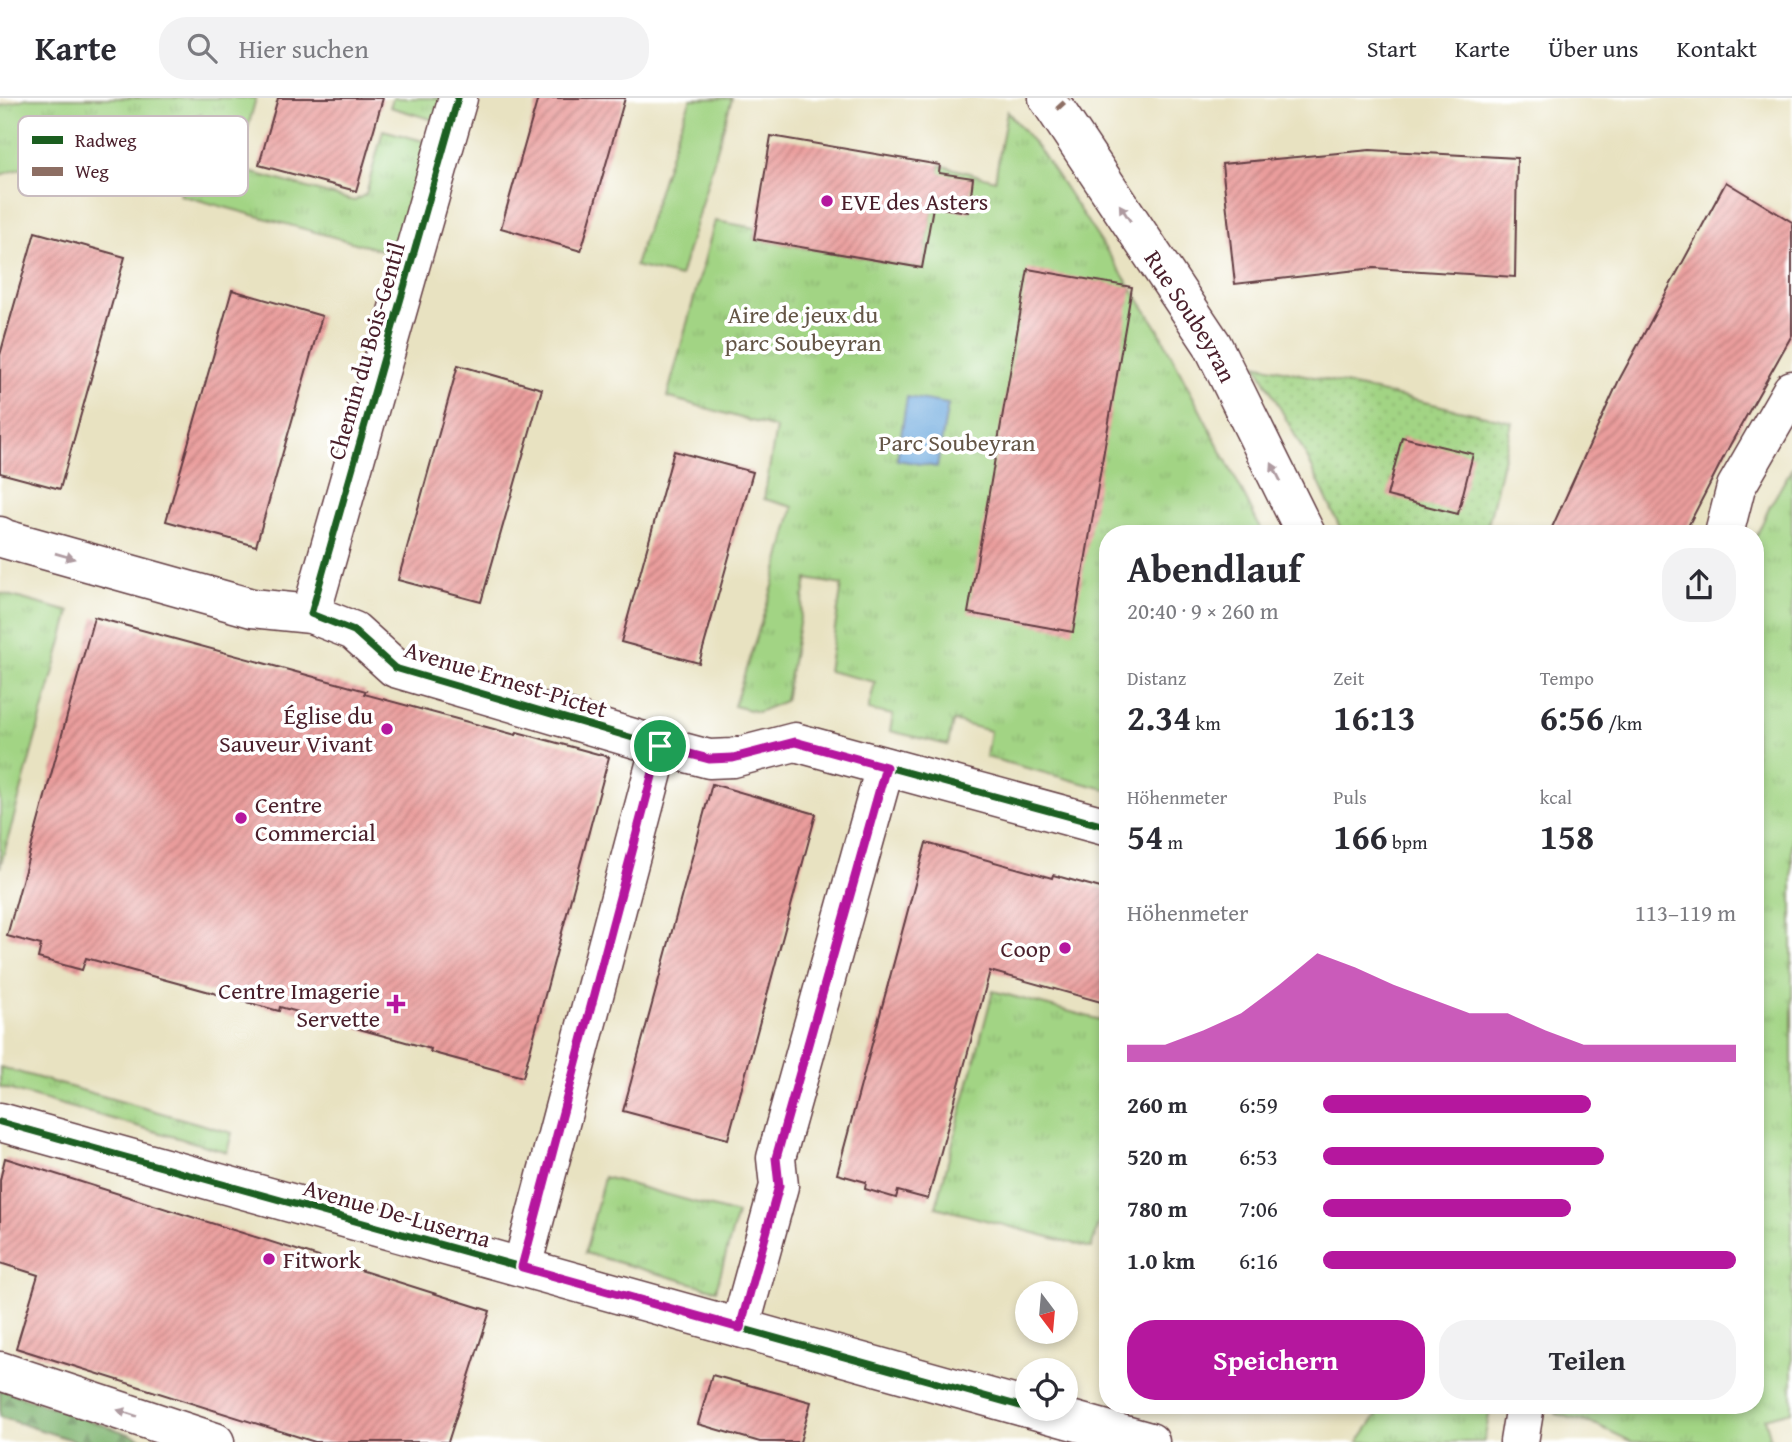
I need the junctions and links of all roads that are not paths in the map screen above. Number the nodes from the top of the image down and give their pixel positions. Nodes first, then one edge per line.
1 (458, 98) edge
2 (1058, 102) edge
3 (1792, 390) edge
4 (1302, 525) edge
5 (1726, 525) edge
6 (0, 536) edge
7 (311, 614) junction
8 (660, 746) junction
9 (886, 767) junction
10 (1099, 825) edge
11 (0, 1122) edge
12 (522, 1267) junction
13 (740, 1328) junction
14 (0, 1371) edge
15 (1015, 1404) edge
16 (1524, 1414) edge
17 (1075, 1421) edge
18 (215, 1442) edge
19 (1150, 1442) edge
20 (1519, 1442) edge

1 - 7 street, Chemin du Bois-Gentil
4 -> 2 street, Rue Soubeyran
3 - 5 street
6 -> 7 street, Avenue Ernest-Pictet
7 - 8 street, Avenue Ernest-Pictet
8 - 9 street, Avenue Ernest-Pictet
8 - 12 street
9 - 10 street, Avenue Ernest-Pictet
9 - 13 street
11 - 12 street, Avenue De-Luserna
12 - 13 street, Avenue De-Luserna
13 - 15 street, Avenue De-Luserna
18 -> 14 street
16 - 20 street
17 - 19 street, Avenue De-Luserna

